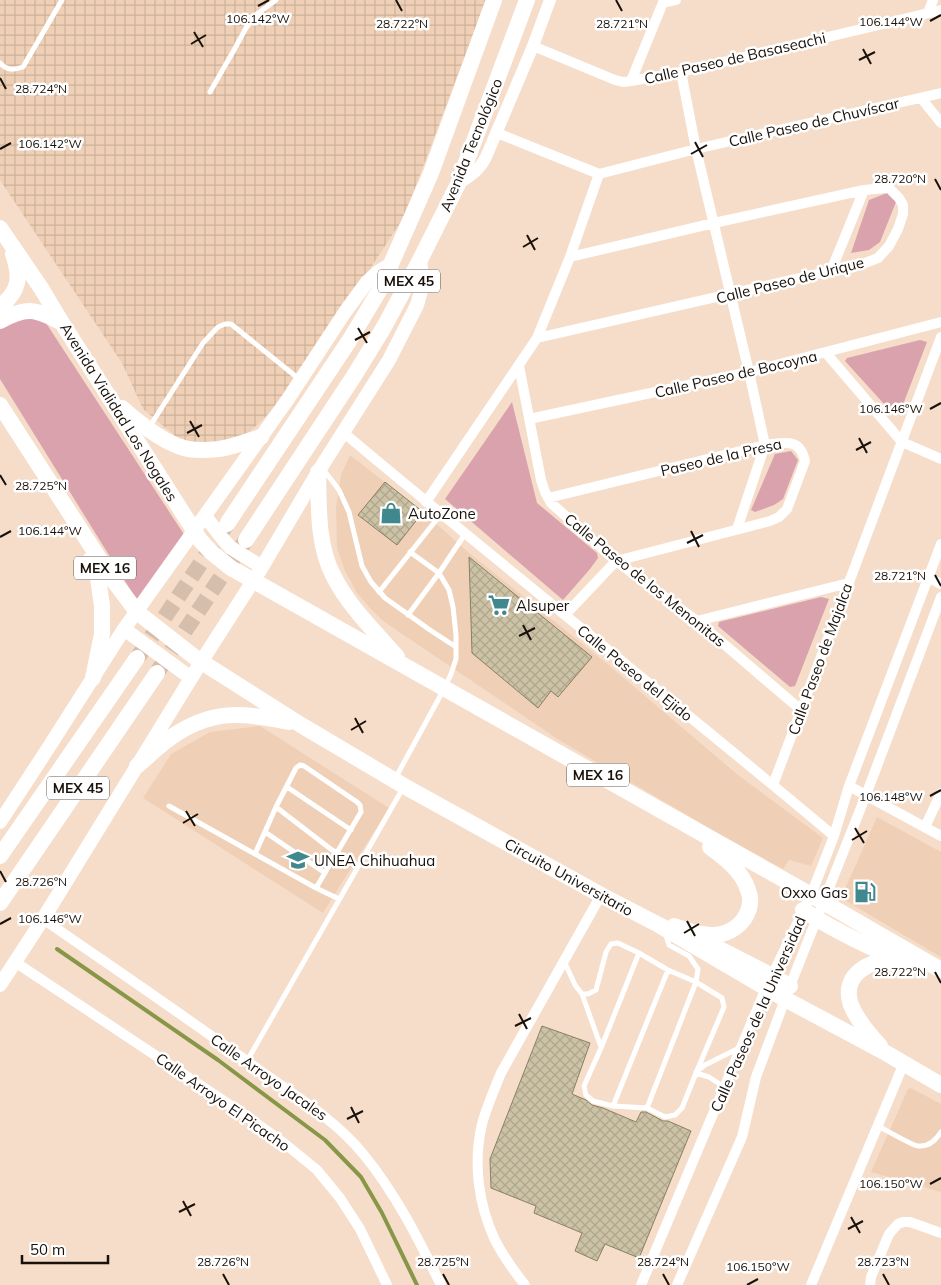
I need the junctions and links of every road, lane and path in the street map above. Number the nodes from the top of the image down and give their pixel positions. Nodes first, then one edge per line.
1 (62, 0) edge
2 (276, 0) edge
3 (494, 0) edge
4 (527, 0) edge
5 (550, 0) edge
6 (676, 0) edge
7 (933, 0) edge
8 (663, 2) edge
9 (941, 10) edge
10 (928, 13) junction
11 (532, 46) junction
12 (0, 63) edge
13 (681, 72) junction
14 (631, 81) junction
15 (210, 92) dead end
16 (941, 94) edge
17 (921, 98) junction
18 (941, 123) edge
19 (497, 133) junction
20 (696, 149) junction
21 (599, 174) junction
22 (458, 184) junction
23 (864, 190) junction
24 (714, 223) junction
25 (0, 228) edge
26 (9, 243) junction
27 (570, 257) junction
28 (420, 260) junction
29 (391, 264) junction
30 (831, 271) junction
31 (731, 295) junction
32 (0, 308) edge
33 (0, 321) edge
34 (941, 322) edge
35 (62, 323) junction
36 (941, 337) edge
37 (537, 338) junction
38 (826, 352) junction
39 (518, 366) junction
40 (749, 372) junction
41 (300, 380) junction
42 (111, 398) junction
43 (0, 405) edge
44 (529, 419) junction
45 (149, 429) junction
46 (344, 434) junction
47 (261, 438) junction
48 (902, 442) junction
49 (765, 445) junction
50 (941, 459) edge
51 (320, 470) junction
52 (548, 498) junction
53 (426, 502) junction
54 (441, 514) junction
55 (205, 516) junction
56 (75, 523) junction
57 (227, 524) tunnel mouth
58 (737, 529) junction
59 (194, 531) junction
60 (465, 534) junction
61 (246, 540) tunnel mouth
62 (941, 544) edge
63 (410, 552) junction
64 (616, 561) junction
65 (439, 573) junction
66 (258, 574) junction
67 (928, 577) junction
68 (849, 583) junction
69 (941, 584) edge
70 (379, 592) junction
71 (941, 597) edge
72 (137, 612) junction
73 (408, 615) junction
74 (565, 615) junction
75 (697, 620) junction
76 (124, 630) junction
77 (456, 647) junction
78 (137, 658) tunnel mouth
79 (200, 662) junction
80 (407, 668) junction
81 (156, 673) tunnel mouth
82 (93, 678) junction
83 (191, 678) junction
84 (444, 689) junction
85 (801, 710) junction
86 (301, 725) junction
87 (137, 766) junction
88 (399, 783) junction
89 (773, 785) junction
90 (849, 786) junction
91 (287, 787) junction
92 (941, 793) edge
93 (866, 795) junction
94 (169, 806) dead end
95 (276, 807) junction
96 (668, 815) junction
97 (0, 822) edge
98 (925, 828) junction
99 (351, 830) junction
100 (265, 832) junction
101 (834, 836) junction
102 (941, 836) edge
103 (337, 853) junction
104 (255, 854) junction
105 (0, 856) edge
106 (358, 866) junction
107 (325, 873) junction
108 (316, 888) junction
109 (601, 895) junction
110 (339, 899) junction
111 (817, 899) junction
112 (0, 903) edge
113 (810, 915) junction
114 (43, 919) junction
115 (662, 927) junction
116 (688, 932) junction
117 (639, 953) junction
118 (564, 960) junction
119 (897, 960) junction
120 (14, 962) junction
121 (935, 967) edge
122 (668, 970) junction
123 (696, 982) junction
124 (769, 982) junction
125 (0, 985) edge
126 (787, 992) junction
127 (582, 994) junction
128 (601, 1048) junction
129 (741, 1048) junction
130 (886, 1053) junction
131 (247, 1061) junction
132 (904, 1063) junction
133 (696, 1072) junction
134 (941, 1085) edge
135 (725, 1087) junction
136 (612, 1106) junction
137 (647, 1108) junction
138 (878, 1126) junction
139 (941, 1132) edge
140 (941, 1233) edge
141 (387, 1285) edge
142 (441, 1285) edge
143 (525, 1285) edge
144 (641, 1285) edge
145 (678, 1285) edge
146 (811, 1285) edge
147 (870, 1285) edge

1 - 12 lane
2 - 15 lane
3 - 29 main road, Avenida Tecnológico / MEX 45
4 - 22 main road, Avenida Tecnológico / MEX 45
5 - 11 street
6 - 8 street
7 - 10 street
8 - 14 street
9 - 10 street, Calle Paseo de Basaseachi
10 - 13 street, Calle Paseo de Basaseachi
11 - 14 street, Calle Paseo de Basaseachi
11 - 19 street
13 - 14 street, Calle Paseo de Basaseachi
13 - 20 street
16 - 17 street, Calle Paseo de Chuvíscar
17 - 18 street
17 - 20 street, Calle Paseo de Chuvíscar
19 - 21 street
19 - 22 street
20 - 21 street, Calle Paseo de Chuvíscar
20 - 24 street
21 - 27 street
22 - 28 main road, Avenida Tecnológico / MEX 45
23 - 24 street, Calle Paseo de Urique
23 - 30 street
23 - 30 street, Calle Paseo de Urique
24 - 27 street, Calle Paseo de Urique
24 - 31 street
25 - 26 main road, Avenida Vialidad Los Nogales
26 - 32 main road
26 - 35 main road, Avenida Vialidad Los Nogales
27 - 37 street
28 - 46 main road
28 - 61 main road, Avenida Tecnológico / MEX 45
29 - 41 main road
29 - 57 main road, Avenida Tecnológico / MEX 45
30 - 31 street, Calle Paseo de Urique
31 - 37 street, Calle Paseo de Urique
31 - 40 street
33 - 35 main road
34 - 38 street, Calle Paseo de Bocoyna
35 - 42 main road, Avenida Vialidad Los Nogales
36 - 48 street, Calle Paseo de Majalca
37 - 39 street
38 - 40 street, Calle Paseo de Bocoyna
38 - 48 street
39 - 44 street, Calle Paseo de los Menonitas
39 - 53 street
40 - 44 street, Calle Paseo de Bocoyna
40 - 49 street
41 - 45 lane
41 - 47 main road
42 - 45 main road
42 - 59 main road, Avenida Vialidad Los Nogales
43 - 56 main road, MEX 45
44 - 52 street, Calle Paseo de los Menonitas
45 - 47 main road
46 - 51 main road
46 - 53 street, Calle Paseo del Ejido
47 - 55 main road
48 - 50 street
48 - 68 street, Calle Paseo de Majalca
49 - 52 street, Paseo de la Presa
49 - 58 street
49 - 58 street, Paseo de la Presa
51 - 66 main road
51 - 70 lane
51 - 80 main road
52 - 64 street, Calle Paseo de los Menonitas
53 - 54 street, Calle Paseo del Ejido
54 - 60 street, Calle Paseo del Ejido
54 - 63 lane
55 - 59 main road
55 - 66 main road
56 - 72 main road, MEX 16
56 - 82 main road, MEX 45
58 - 64 street, Paseo de la Presa
59 - 66 main road, Avenida Vialidad Los Nogales
59 - 72 main road
60 - 65 lane
60 - 74 street, Calle Paseo del Ejido
62 - 67 street, Calle Paseos de la Universidad
63 - 65 lane
63 - 70 lane
64 - 74 street
64 - 75 street, Calle Paseo de los Menonitas
65 - 73 lane
65 - 77 lane
66 - 79 main road, MEX 45
66 - 80 main road, MEX 16
67 - 69 street
67 - 90 street, Calle Paseos de la Universidad
68 - 75 street
68 - 85 street, Calle Paseo de Majalca
70 - 73 lane
71 - 93 street, Calle Paseos de la Universidad
72 - 76 main road
72 - 79 main road, MEX 16
73 - 77 lane
74 - 89 street, Calle Paseo del Ejido
75 - 85 street, Calle Paseo de los Menonitas
76 - 82 main road
76 - 83 main road
77 - 84 lane
78 - 105 main road, MEX 45
79 - 83 main road, MEX 45
79 - 86 main road, Circuito Universitario / MEX 16
80 - 84 main road, MEX 16
81 - 112 main road, MEX 45
82 - 97 main road, MEX 45
83 - 87 main road, MEX 45
84 - 88 lane
84 - 96 main road, MEX 16
85 - 89 street, Calle Paseo de Majalca
86 - 87 main road
86 - 88 main road, Circuito Universitario / MEX 16
87 - 114 main road, MEX 45
88 - 106 lane
88 - 109 main road, Circuito Universitario / MEX 16
89 - 101 street, Calle Paseo del Ejido
90 - 93 street
90 - 101 street, Calle Paseos de la Universidad
91 - 95 lane
91 - 99 lane
91 - 99 lane
92 - 98 street
93 - 98 street
93 - 111 street, Calle Paseos de la Universidad
94 - 104 lane
95 - 100 lane
95 - 103 lane
96 - 111 main road, MEX 16
96 - 116 main road
98 - 102 street
99 - 103 lane
100 - 104 lane
100 - 107 lane
101 - 111 street, Calle Paseos de la Universidad
103 - 106 lane
103 - 107 lane
104 - 108 lane
106 - 110 lane
107 - 108 lane
108 - 110 lane
109 - 115 main road, Circuito Universitario / MEX 16
109 - 118 street
110 - 131 lane
111 - 113 street, Calle Paseos de la Universidad
111 - 113 street, Calle Paseos de la Universidad
111 - 121 main road, MEX 16
113 - 119 main road
113 - 124 street, Calle Paseos de la Universidad
113 - 126 street, Calle Paseos de la Universidad
114 - 120 main road, MEX 45
114 - 131 street, Calle Arroyo Jacales
115 - 116 main road
115 - 123 lane
115 - 124 main road, Circuito Universitario / MEX 16
116 - 124 main road
117 - 122 lane
117 - 127 lane
117 - 128 lane
118 - 127 lane
118 - 143 street
119 - 121 main road
119 - 130 main road
120 - 125 main road, MEX 45
120 - 141 street, Calle Arroyo El Picacho
122 - 123 lane
122 - 136 lane
123 - 133 lane
123 - 137 lane
124 - 126 main road, Circuito Universitario / MEX 16
124 - 129 street, Calle Paseos de la Universidad
126 - 130 main road, Circuito Universitario / MEX 16
126 - 145 street, Calle Paseos de la Universidad
127 - 128 lane
128 - 136 lane
129 - 133 lane
129 - 135 street, Calle Paseos de la Universidad
130 - 132 main road, Circuito Universitario / MEX 16
131 - 142 street, Calle Arroyo Jacales
132 - 134 main road, Circuito Universitario / MEX 16
132 - 138 street
133 - 135 lane
133 - 137 lane
135 - 144 street, Calle Paseos de la Universidad
136 - 137 lane
138 - 139 lane
138 - 146 street
140 - 147 street

